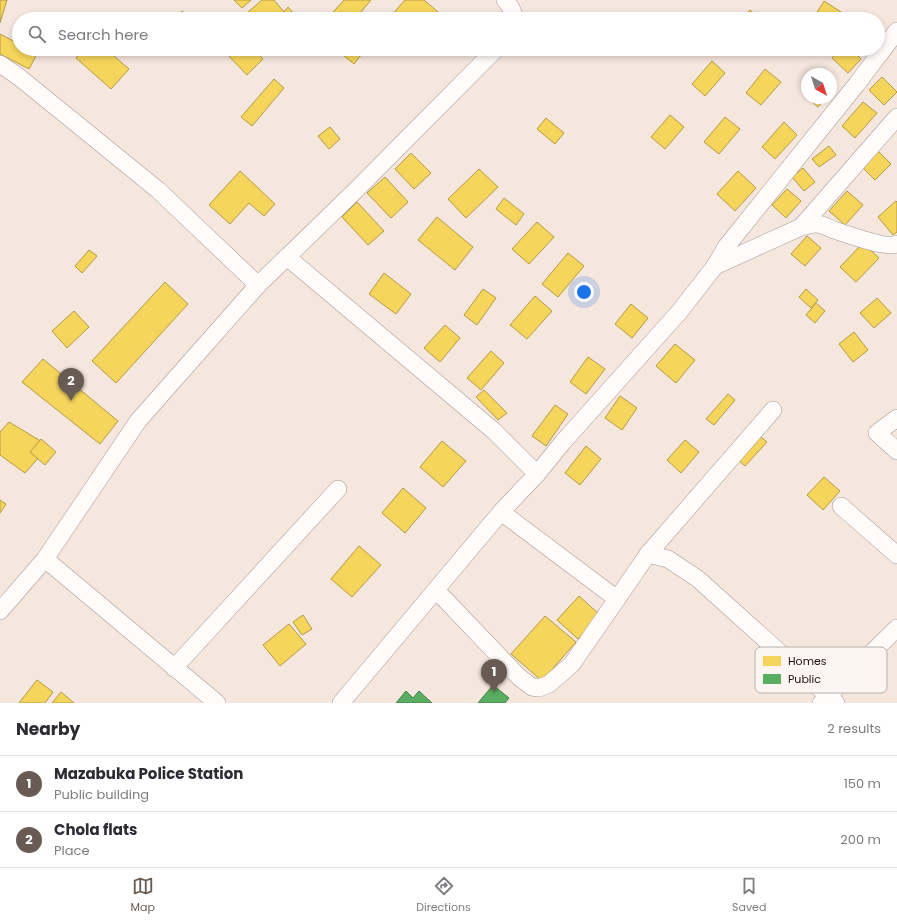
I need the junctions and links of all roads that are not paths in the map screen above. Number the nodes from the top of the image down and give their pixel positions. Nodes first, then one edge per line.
1 (505, 0) edge
2 (513, 12) edge
3 (897, 30) edge
4 (885, 46) edge
5 (489, 56) edge
6 (877, 56) edge
7 (0, 64) edge
8 (897, 117) edge
9 (801, 227) junction
10 (897, 244) edge
11 (287, 257) junction
12 (715, 266) junction
13 (258, 285) junction
14 (773, 410) dead end
15 (897, 418) edge
16 (897, 451) edge
17 (537, 474) junction
18 (338, 489) dead end
19 (841, 506) dead end
20 (501, 512) junction
21 (648, 554) junction
22 (897, 555) edge
23 (45, 559) junction
24 (436, 590) junction
25 (617, 600) junction
26 (0, 611) edge
27 (897, 628) edge
28 (771, 647) edge
29 (879, 647) edge
30 (174, 668) junction
31 (820, 693) edge
32 (836, 693) edge
33 (828, 701) edge
34 (217, 703) edge
35 (341, 703) edge

1 - 2 street
3 - 4 street
5 - 11 street
6 - 12 street
7 - 13 street
8 - 9 street
9 - 10 street
9 - 12 street
11 - 13 street
11 - 17 street
12 - 17 street
13 - 23 street
14 - 21 street
15 - 16 street
17 - 20 street
18 - 30 street
19 - 22 street
20 - 24 street
20 - 25 street
21 - 25 street
21 - 28 street
23 - 26 street
23 - 30 street
24 - 25 street
24 - 35 street
27 - 29 street
30 - 34 street
31 - 33 street
32 - 33 street

